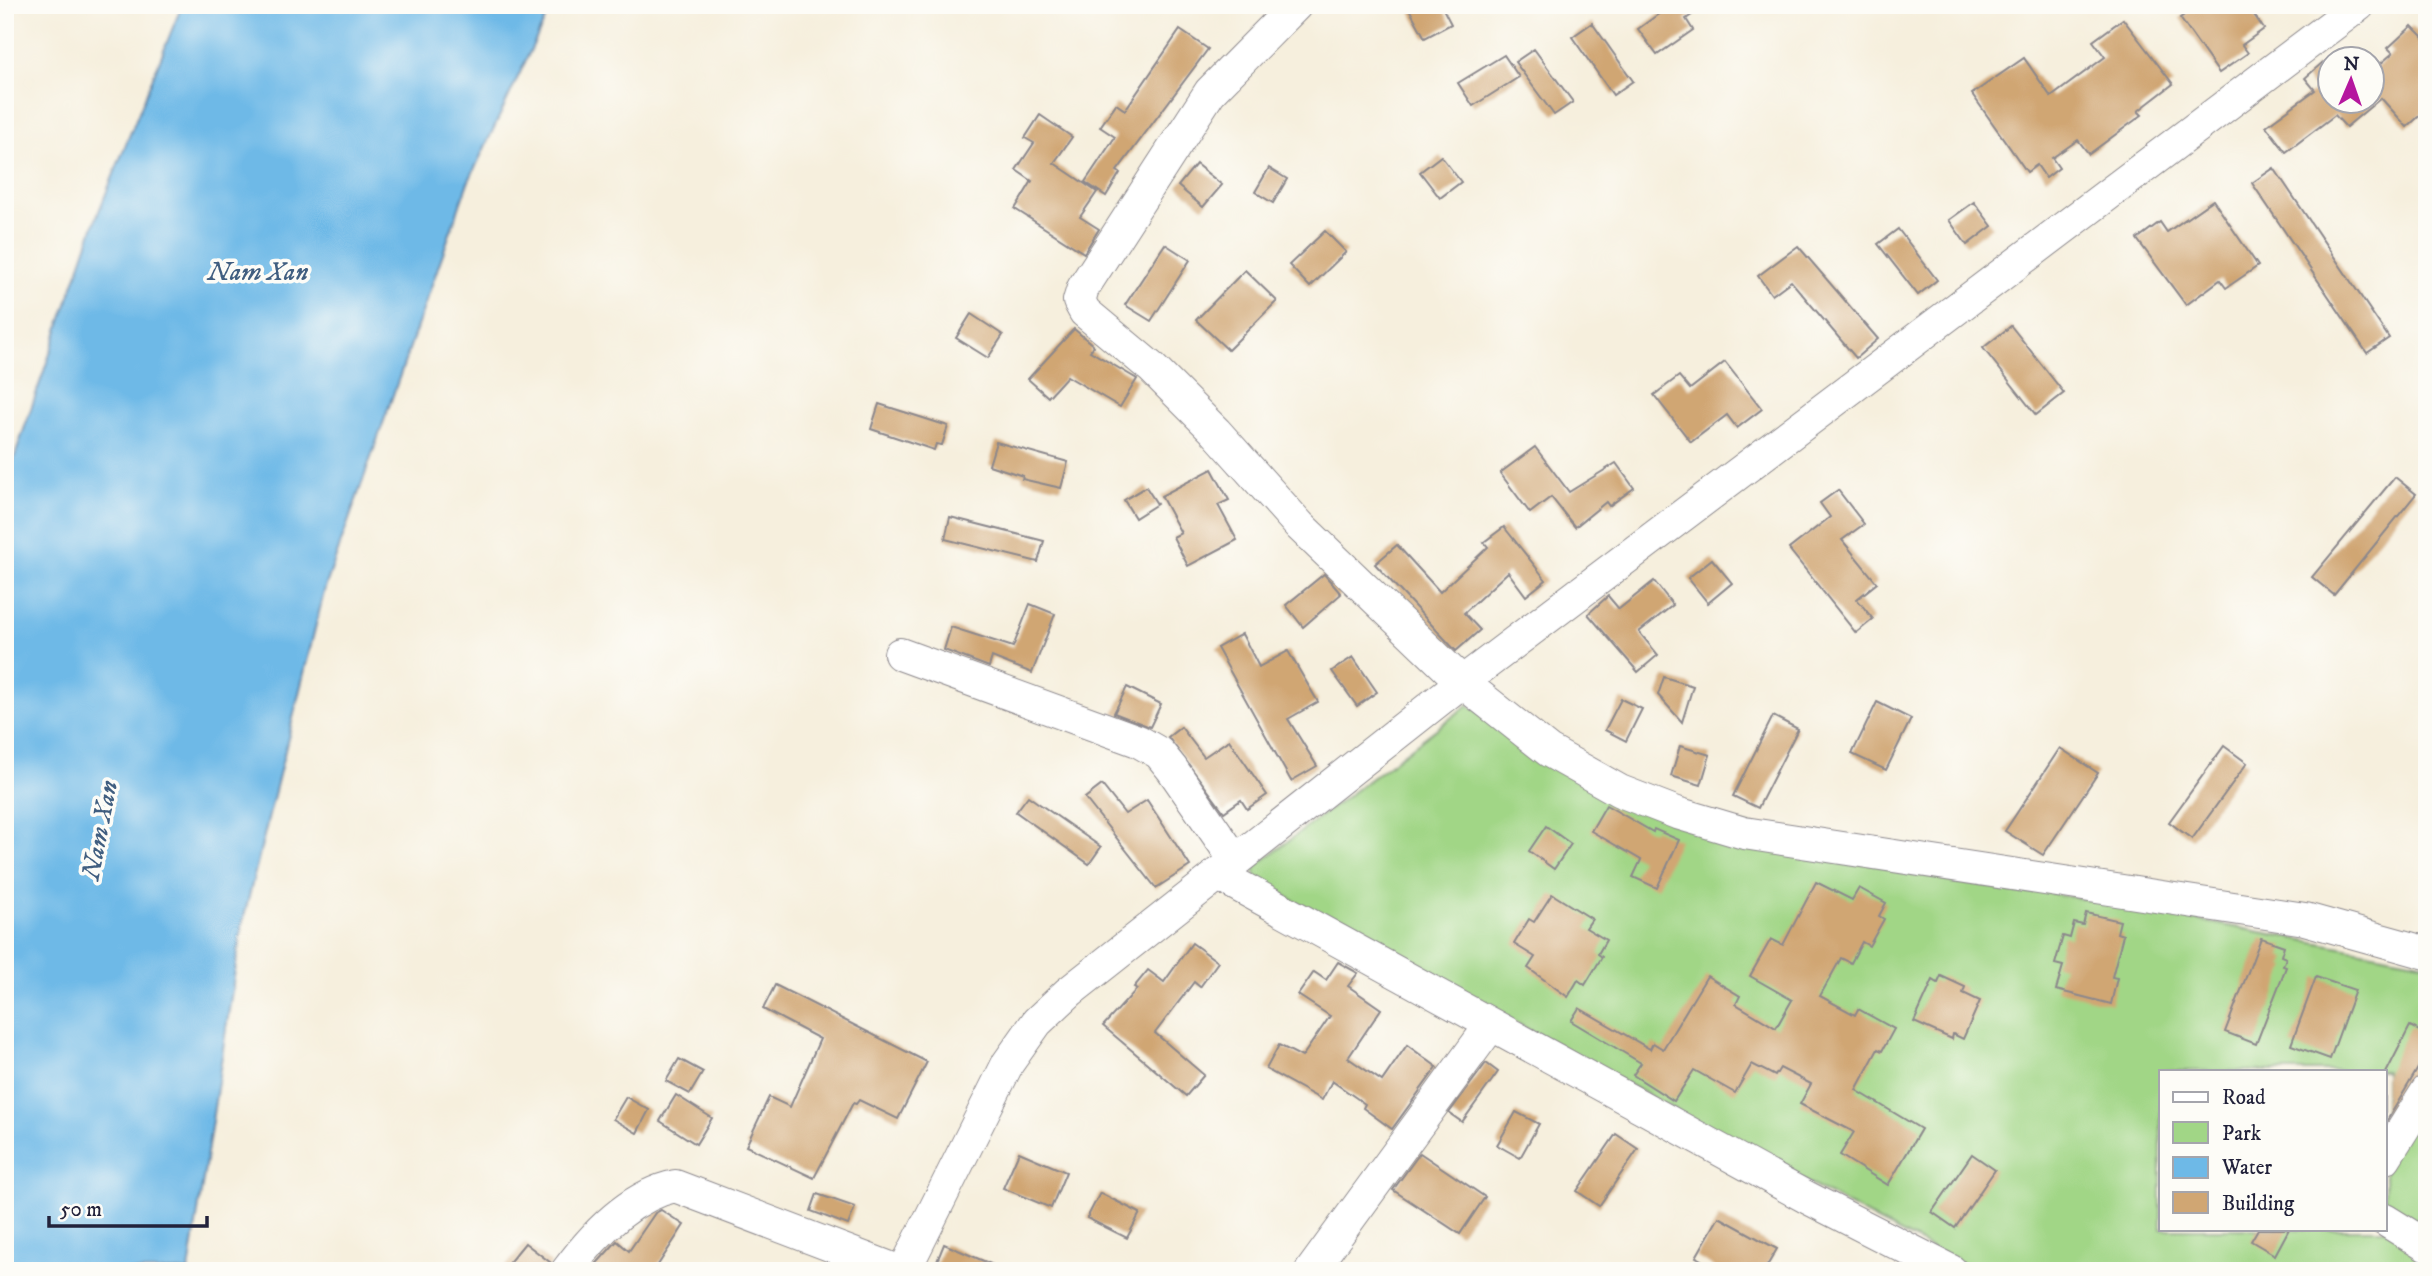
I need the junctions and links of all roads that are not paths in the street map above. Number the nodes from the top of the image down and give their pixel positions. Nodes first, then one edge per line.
1 (1296, 5) edge
2 (2359, 5) edge
3 (900, 654) dead end
4 (1462, 682) junction
5 (1226, 867) junction
6 (2427, 953) edge
7 (1491, 1025) junction
8 (2427, 1091) edge
9 (2386, 1156) edge
10 (2386, 1221) edge
11 (2427, 1246) edge
12 (567, 1271) edge
13 (898, 1271) edge
14 (904, 1271) edge
15 (1311, 1271) edge
16 (1951, 1271) edge

1 - 4 street
2 - 4 street
3 - 5 street
4 - 5 street
4 - 6 street
5 - 7 street
5 - 14 street
7 - 15 street
7 - 16 street
8 - 9 street
10 - 11 street
12 - 13 street

